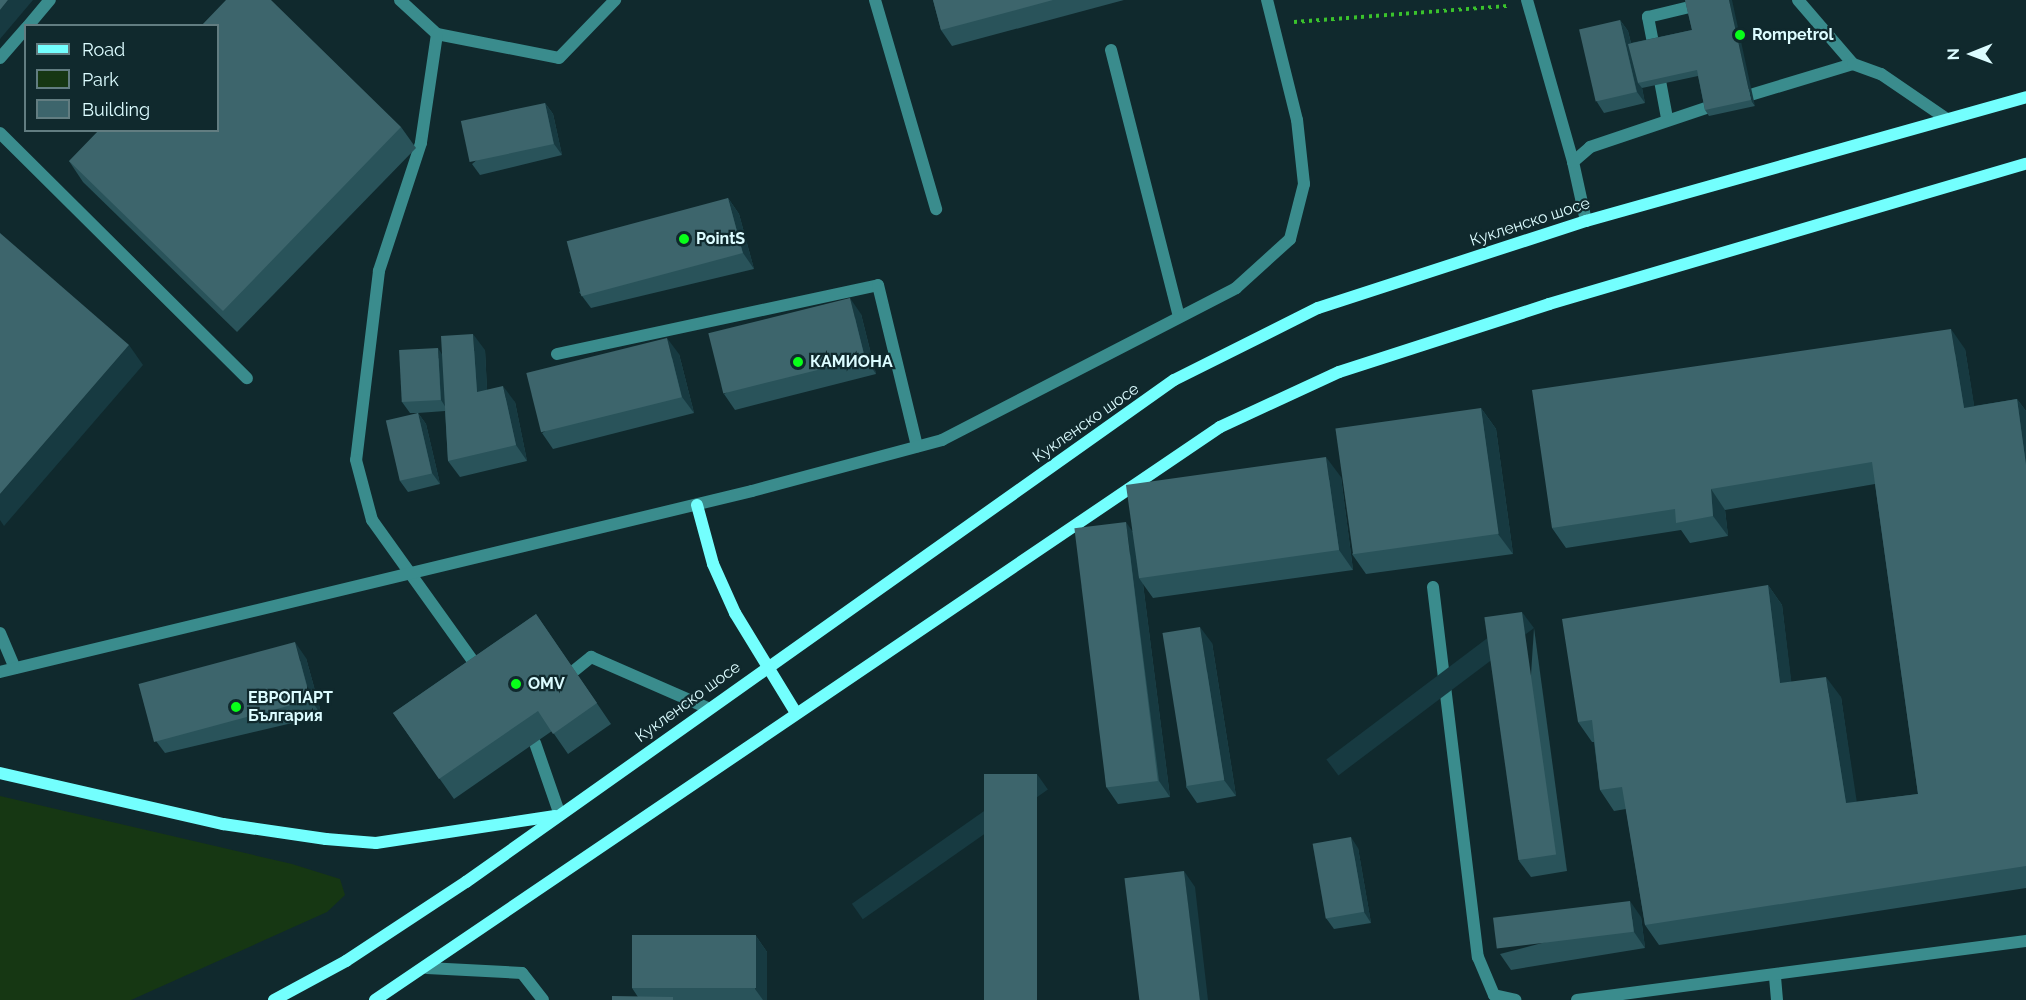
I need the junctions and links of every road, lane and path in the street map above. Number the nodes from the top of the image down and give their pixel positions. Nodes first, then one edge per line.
1 (50, 0) edge
2 (400, 0) edge
3 (615, 0) edge
4 (875, 0) edge
5 (1267, 0) edge
6 (1720, 0) edge
7 (1798, 0) edge
8 (1526, 2) edge
9 (1724, 19) edge
10 (30, 24) edge
11 (1272, 24) junction
12 (24, 30) edge
13 (437, 34) junction
14 (1112, 50) dead end
15 (0, 58) edge
16 (1853, 64) junction
17 (1736, 80) edge
18 (1740, 98) junction
19 (2026, 98) edge
20 (1667, 117) junction
21 (1947, 118) junction
22 (0, 133) edge
23 (1573, 162) junction
24 (2026, 164) edge
25 (936, 209) dead end
26 (1586, 221) junction
27 (1179, 316) junction
28 (557, 354) dead end
29 (247, 378) dead end
30 (917, 446) junction
31 (697, 505) junction
32 (406, 573) junction
33 (1434, 587) dead end
34 (0, 633) edge
35 (15, 668) junction
36 (764, 668) junction
37 (575, 670) edge
38 (0, 672) edge
39 (486, 679) edge
40 (708, 708) junction
41 (796, 713) junction
42 (535, 743) edge
43 (0, 773) edge
44 (560, 815) junction
45 (2026, 941) edge
46 (427, 968) junction
47 (1775, 977) junction
48 (389, 995) edge
49 (274, 1000) edge
50 (375, 1000) edge
51 (543, 1000) edge
52 (1515, 1000) edge
53 (1577, 1000) edge
54 (1777, 1000) edge

1 - 10 street
2 - 13 street
3 - 13 street
4 - 25 street
5 - 11 street
6 - 9 street
6 - 20 street
7 - 16 street
8 - 11 path
8 - 23 street
11 - 27 street
12 - 15 street
13 - 32 street
14 - 27 street
16 - 18 street
16 - 21 street
17 - 18 street
18 - 20 street
19 - 21 main road, Кукленско шосе
20 - 23 street
21 - 26 main road, Кукленско шосе
22 - 29 street
23 - 26 street
24 - 41 main road
26 - 36 main road, Кукленско шосе
27 - 30 street
28 - 30 street
30 - 31 street
31 - 32 street
31 - 36 main road
32 - 35 street
32 - 39 street
33 - 52 street
34 - 35 street
35 - 38 street
36 - 40 main road, Кукленско шосе
36 - 41 main road
37 - 40 street
40 - 44 main road, Кукленско шосе
41 - 46 main road
42 - 44 street
43 - 44 main road
44 - 49 main road, Кукленско шосе
45 - 47 street
46 - 48 main road
46 - 51 street
47 - 53 street
47 - 54 street
48 - 50 main road

